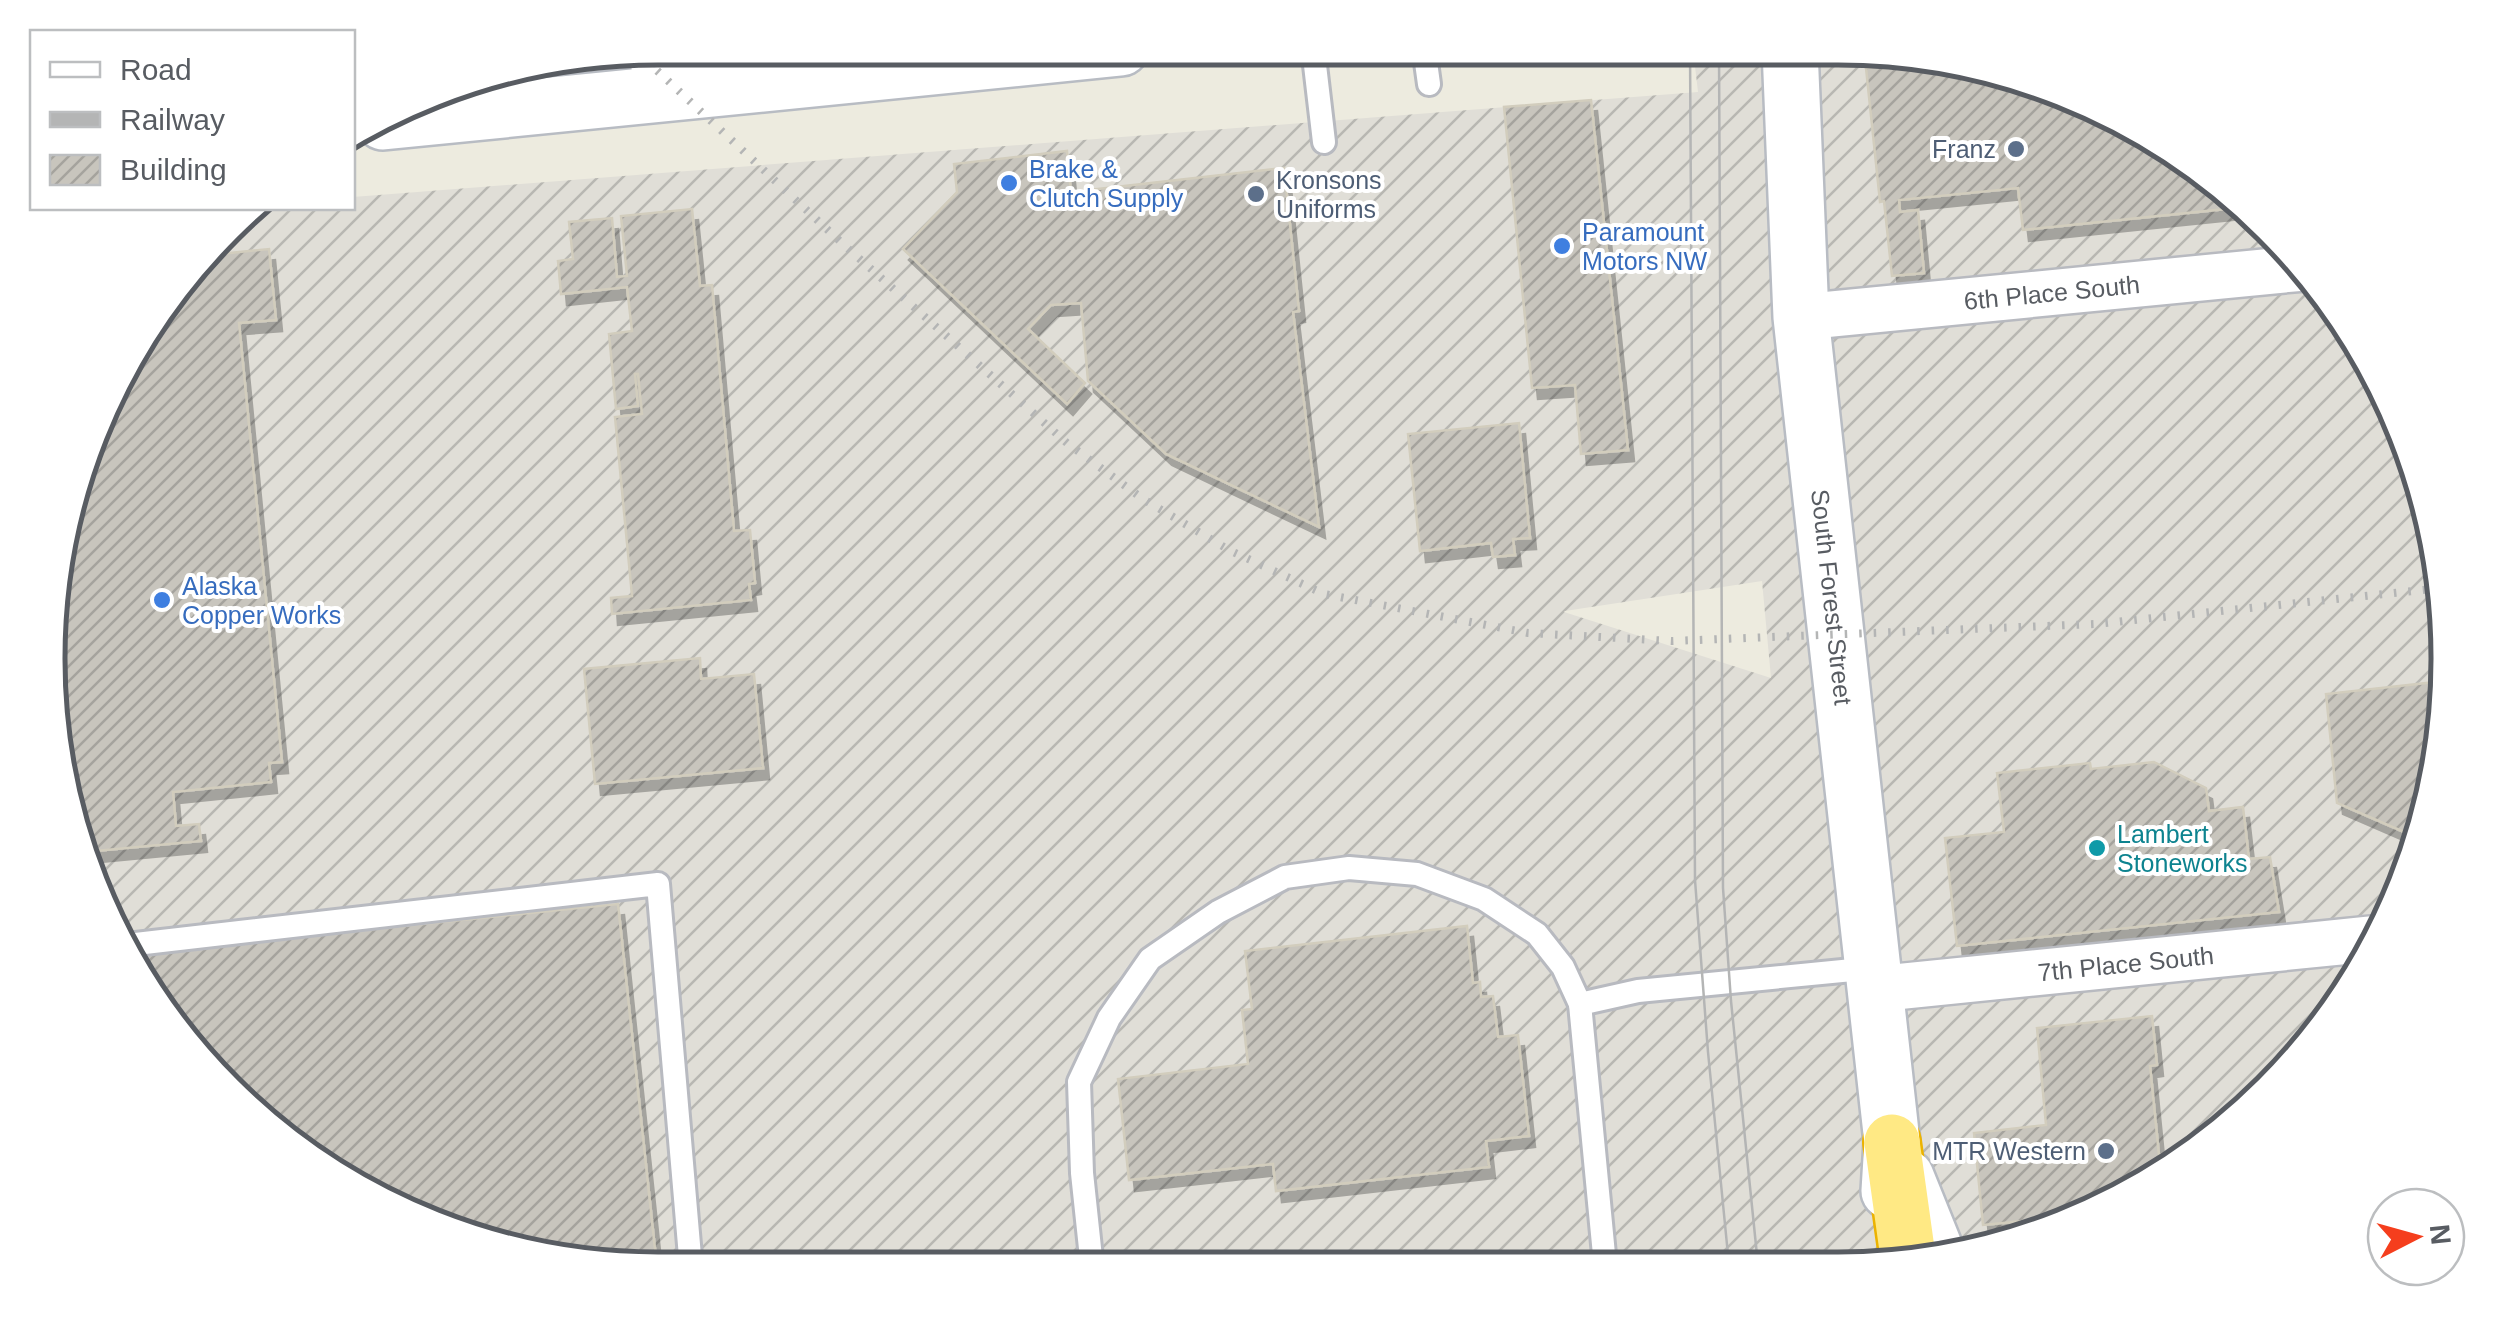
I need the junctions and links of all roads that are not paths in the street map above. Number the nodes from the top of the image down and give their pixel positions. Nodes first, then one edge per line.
1 (774, 65) edge
2 (1315, 65) edge
3 (1426, 65) edge
4 (1791, 65) edge
5 (749, 66) edge
6 (643, 73) edge
7 (1428, 84) dead end
8 (420, 115) edge
9 (1324, 142) dead end
10 (2286, 270) edge
11 (1801, 317) junction
12 (2360, 940) edge
13 (139, 944) edge
14 (1874, 978) junction
15 (1580, 1004) junction
16 (1892, 1142) junction
17 (1933, 1244) edge
18 (1907, 1248) edge
19 (1885, 1250) edge
20 (690, 1252) edge
21 (1090, 1252) edge
22 (1604, 1252) edge

1 - 5 main road
2 - 9 lane
3 - 7 lane
4 - 11 main road, South Forest Street
5 - 6 main road
6 - 8 main road
10 - 11 street, 6th Place South
11 - 14 main road, South Forest Street
12 - 14 street, 7th Place South
13 - 20 lane
14 - 15 lane
14 - 16 main road, South Forest Street
15 - 21 lane
15 - 22 lane
16 - 17 main road, South Forest Street
16 - 18 highway
16 - 19 main road, South Forest Street

